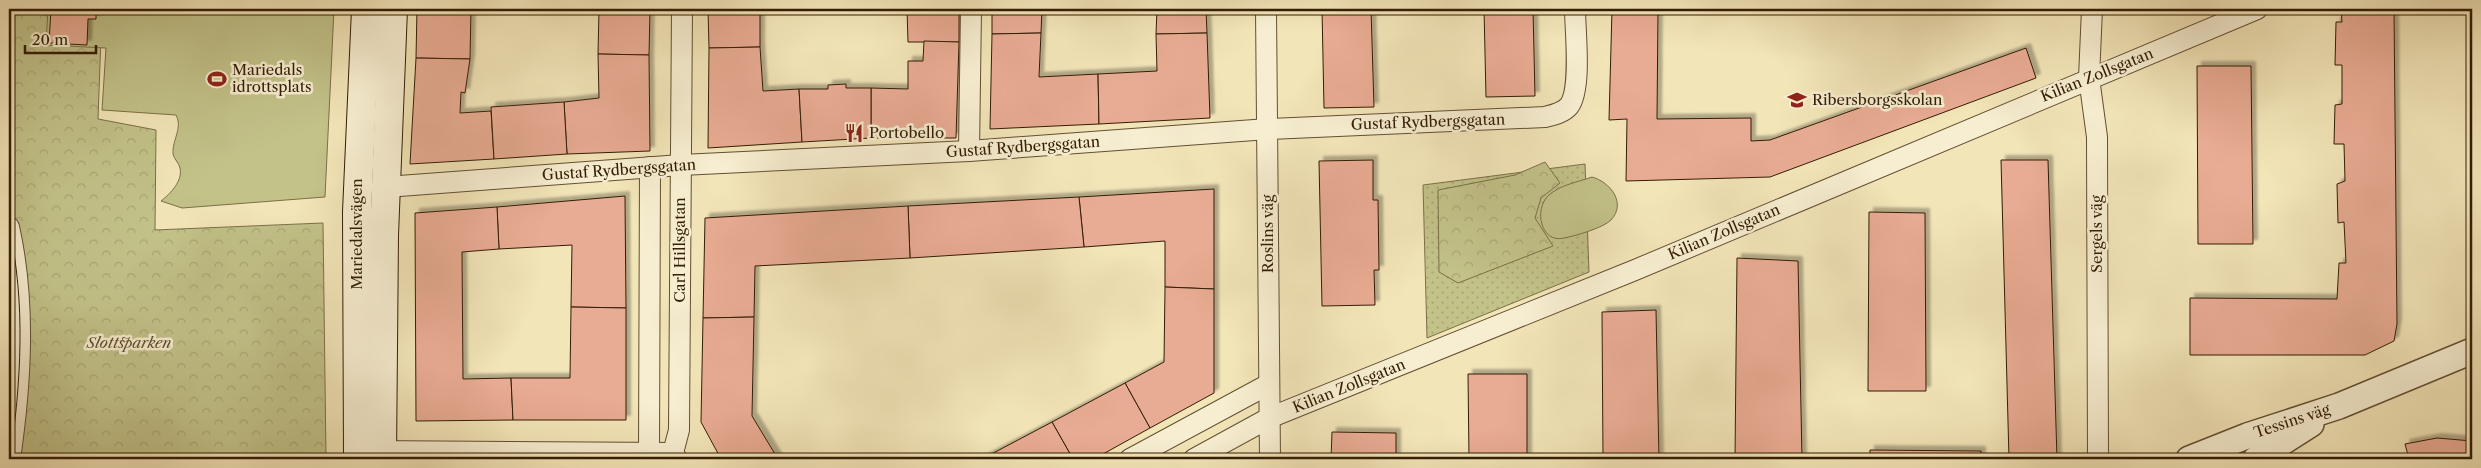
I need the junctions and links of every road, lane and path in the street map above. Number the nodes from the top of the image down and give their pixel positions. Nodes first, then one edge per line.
1 (366, 9) edge
2 (393, 9) edge
3 (682, 9) edge
4 (971, 9) edge
5 (1266, 9) edge
6 (1575, 9) edge
7 (2092, 9) edge
8 (2257, 9) edge
9 (2089, 78) junction
10 (1268, 129) junction
11 (969, 151) junction
12 (681, 165) junction
13 (650, 167) junction
14 (386, 188) junction
15 (9, 227) edge
16 (2472, 351) edge
17 (1269, 384) junction
18 (2339, 406) junction
19 (1269, 418) junction
20 (649, 454) junction
21 (370, 455) edge
22 (675, 456) edge
23 (10, 459) edge
24 (1130, 459) edge
25 (1194, 459) edge
26 (1270, 459) edge
27 (2098, 459) edge
28 (2189, 459) edge
29 (2256, 459) edge

1 - 21 main road, Mariedalsvägen
2 - 14 main road, Mariedalsvägen
3 - 12 street, Carl Hillsgatan
4 - 11 street
5 - 10 street, Roslins väg
6 - 10 street, Gustaf Rydbergsgatan
7 - 9 street, Sergels väg
8 - 9 street, Kilian Zollsgatan
9 - 19 street, Kilian Zollsgatan
9 - 27 street, Sergels väg
10 - 11 street, Gustaf Rydbergsgatan
10 - 17 street, Roslins väg
11 - 12 street, Gustaf Rydbergsgatan
12 - 13 street, Gustaf Rydbergsgatan
12 - 22 street, Carl Hillsgatan
13 - 14 street, Gustaf Rydbergsgatan
13 - 20 street, Carl Hillsgatan
14 - 21 main road, Mariedalsvägen
15 - 23 street
16 - 18 street, Tessins väg
17 - 19 street, Roslins väg
17 - 24 street
18 - 28 street, Tessins väg
18 - 29 street, Tessins väg
19 - 25 street, Kilian Zollsgatan
19 - 26 street, Roslins väg
20 - 21 street
20 - 22 street

